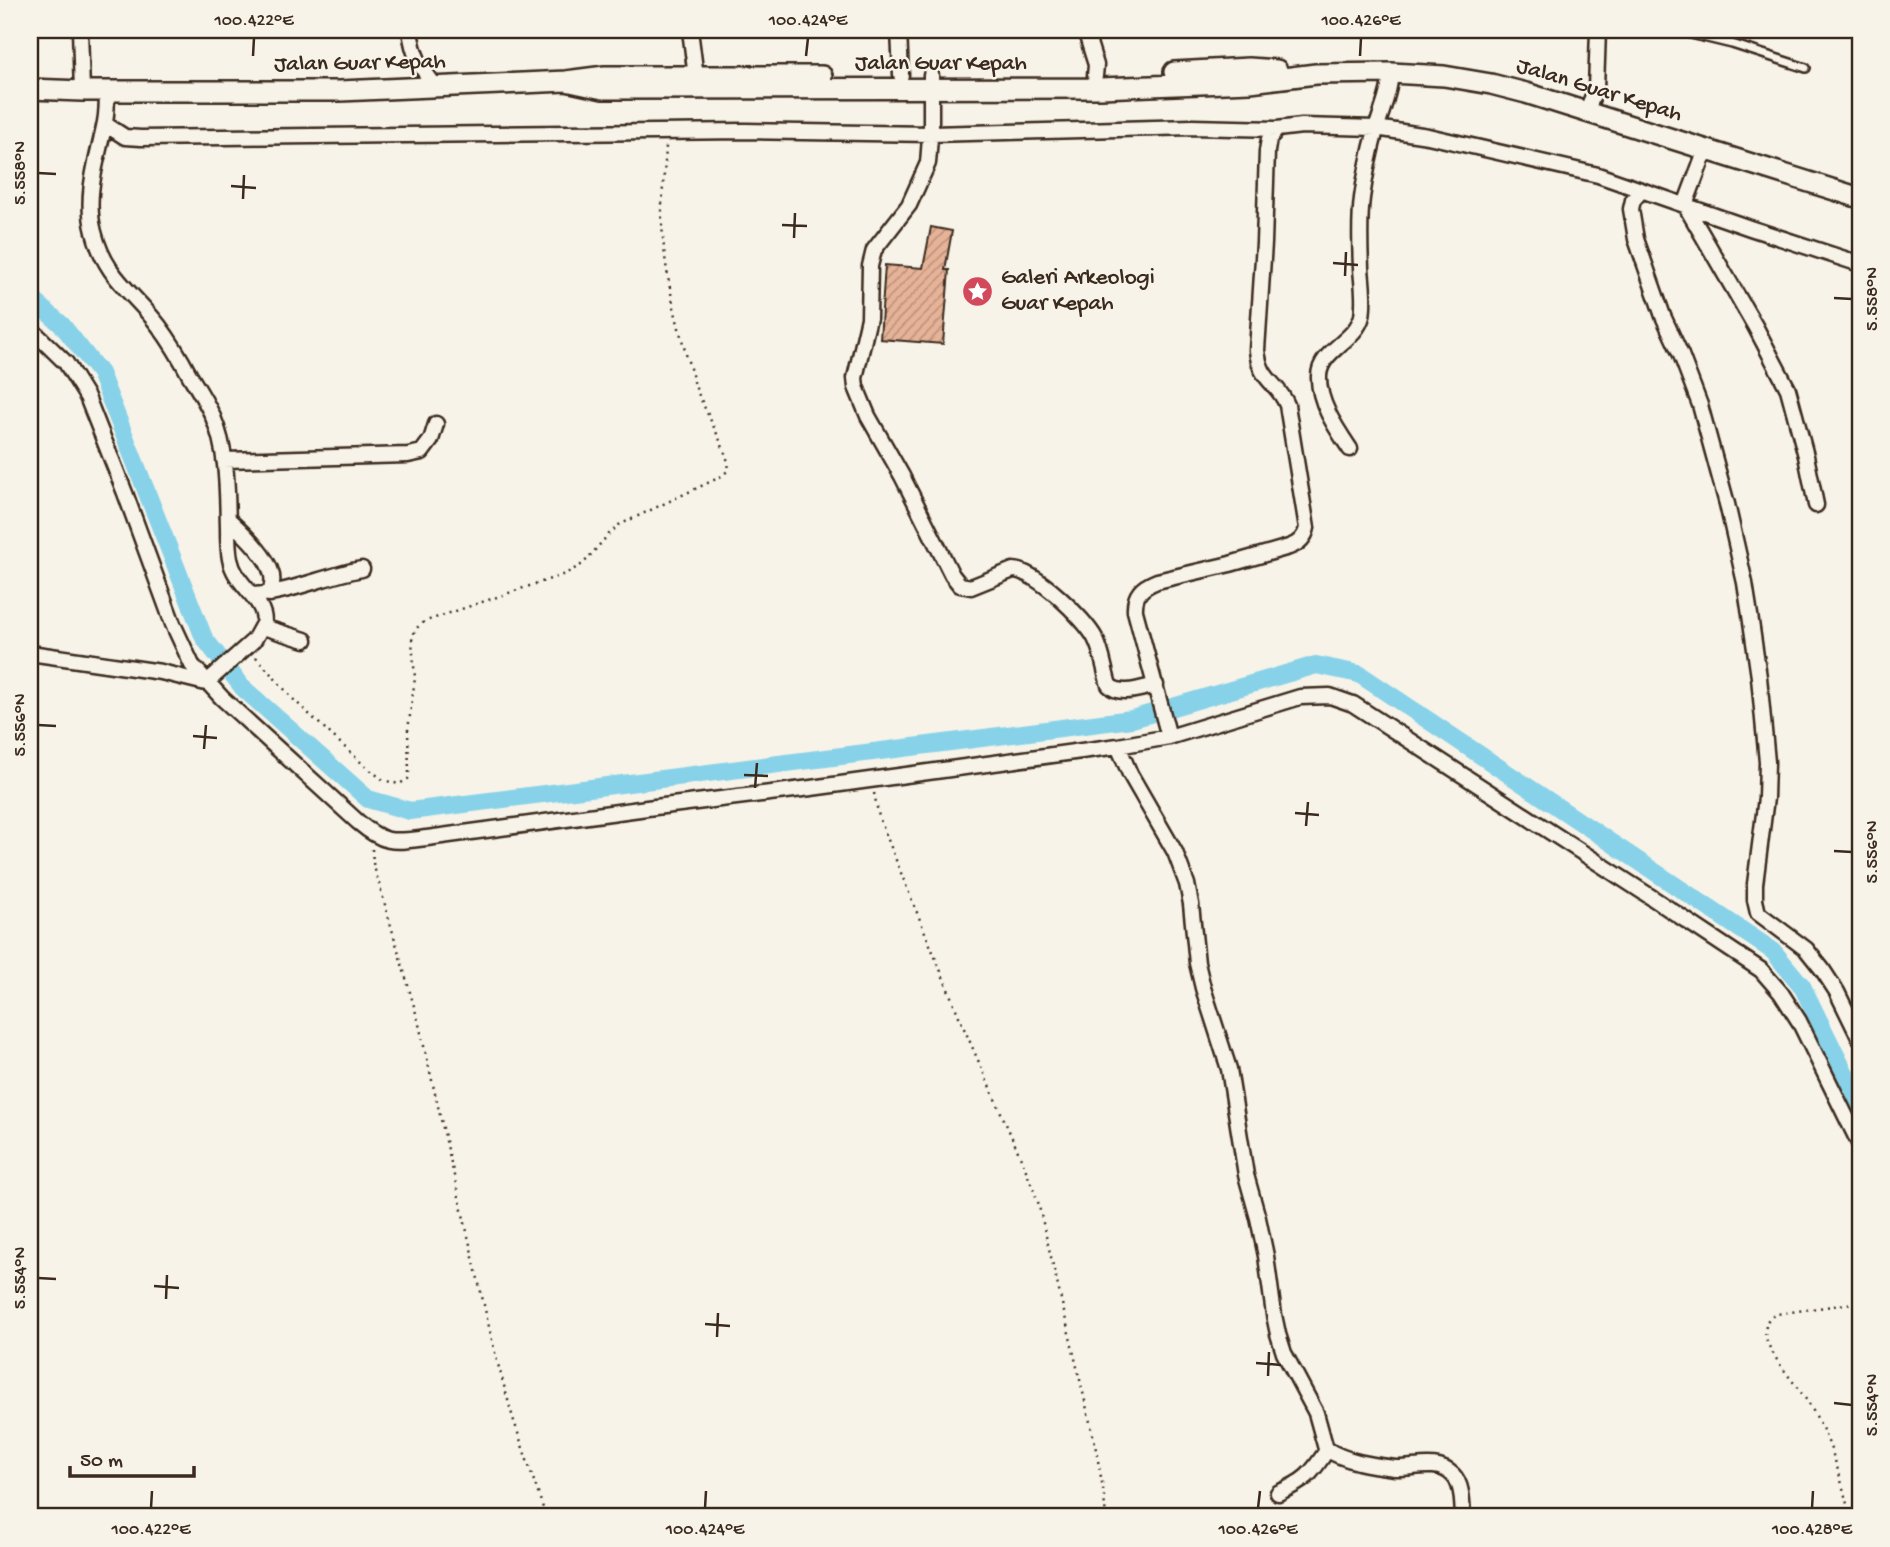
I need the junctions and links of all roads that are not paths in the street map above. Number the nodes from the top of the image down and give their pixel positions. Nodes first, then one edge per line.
1 (80, 30) edge
2 (410, 30) edge
3 (690, 30) edge
4 (899, 30) edge
5 (1085, 30) edge
6 (1598, 30) edge
7 (1674, 30) edge
8 (1806, 68) dead end
9 (1316, 74) junction
10 (901, 75) junction
11 (1095, 76) junction
12 (696, 77) junction
13 (1391, 79) junction
14 (566, 81) junction
15 (436, 87) junction
16 (931, 88) junction
17 (30, 89) edge
18 (107, 90) junction
19 (82, 91) junction
20 (1586, 112) junction
21 (1379, 123) junction
22 (105, 124) junction
23 (931, 129) junction
24 (1277, 129) junction
25 (1706, 149) junction
26 (1642, 191) junction
27 (1860, 198) edge
28 (1685, 205) junction
29 (1860, 264) edge
30 (30, 328) edge
31 (436, 424) dead end
32 (1350, 449) dead end
33 (224, 460) junction
34 (1816, 505) dead end
35 (228, 519) junction
36 (362, 569) dead end
37 (270, 594) junction
38 (251, 595) junction
39 (263, 626) junction
40 (304, 640) dead end
41 (30, 653) edge
42 (206, 683) junction
43 (1157, 690) junction
44 (1167, 730) junction
45 (1118, 746) junction
46 (1860, 1039) edge
47 (1860, 1145) edge
48 (1327, 1450) junction
49 (1278, 1493) dead end
50 (1463, 1517) edge

1 - 19 street
2 - 15 street
3 - 12 street
4 - 10 street
5 - 11 street
6 - 20 street
7 - 8 lane
9 - 11 main road, Jalan Guar Kepah
9 - 13 main road, Jalan Guar Kepah
9 - 16 main road, Jalan Guar Kepah
10 - 12 main road, Jalan Guar Kepah
10 - 16 main road, Jalan Guar Kepah
11 - 16 main road, Jalan Guar Kepah
12 - 14 main road, Jalan Guar Kepah
13 - 20 main road, Jalan Guar Kepah
13 - 21 street
14 - 15 main road, Jalan Guar Kepah
14 - 16 main road, Jalan Guar Kepah
15 - 18 main road, Jalan Guar Kepah
16 - 23 street
17 - 19 main road, Jalan Guar Kepah
18 - 19 main road, Jalan Guar Kepah
18 - 22 street
20 - 25 main road, Jalan Guar Kepah
21 - 24 street
21 - 26 street
21 - 32 street
22 - 23 street
22 - 33 street
23 - 24 street
23 - 43 street
24 - 43 street
25 - 27 main road, Jalan Guar Kepah
25 - 28 street
26 - 28 street
26 - 46 street
28 - 29 street
28 - 34 street
30 - 42 street
31 - 33 street
33 - 35 street
35 - 37 street
35 - 38 street
36 - 37 street
37 - 38 street
38 - 39 street
39 - 40 street
39 - 42 street
41 - 42 street
42 - 45 street
43 - 44 street
44 - 45 street
44 - 47 street
45 - 48 street
48 - 49 street
48 - 50 street

